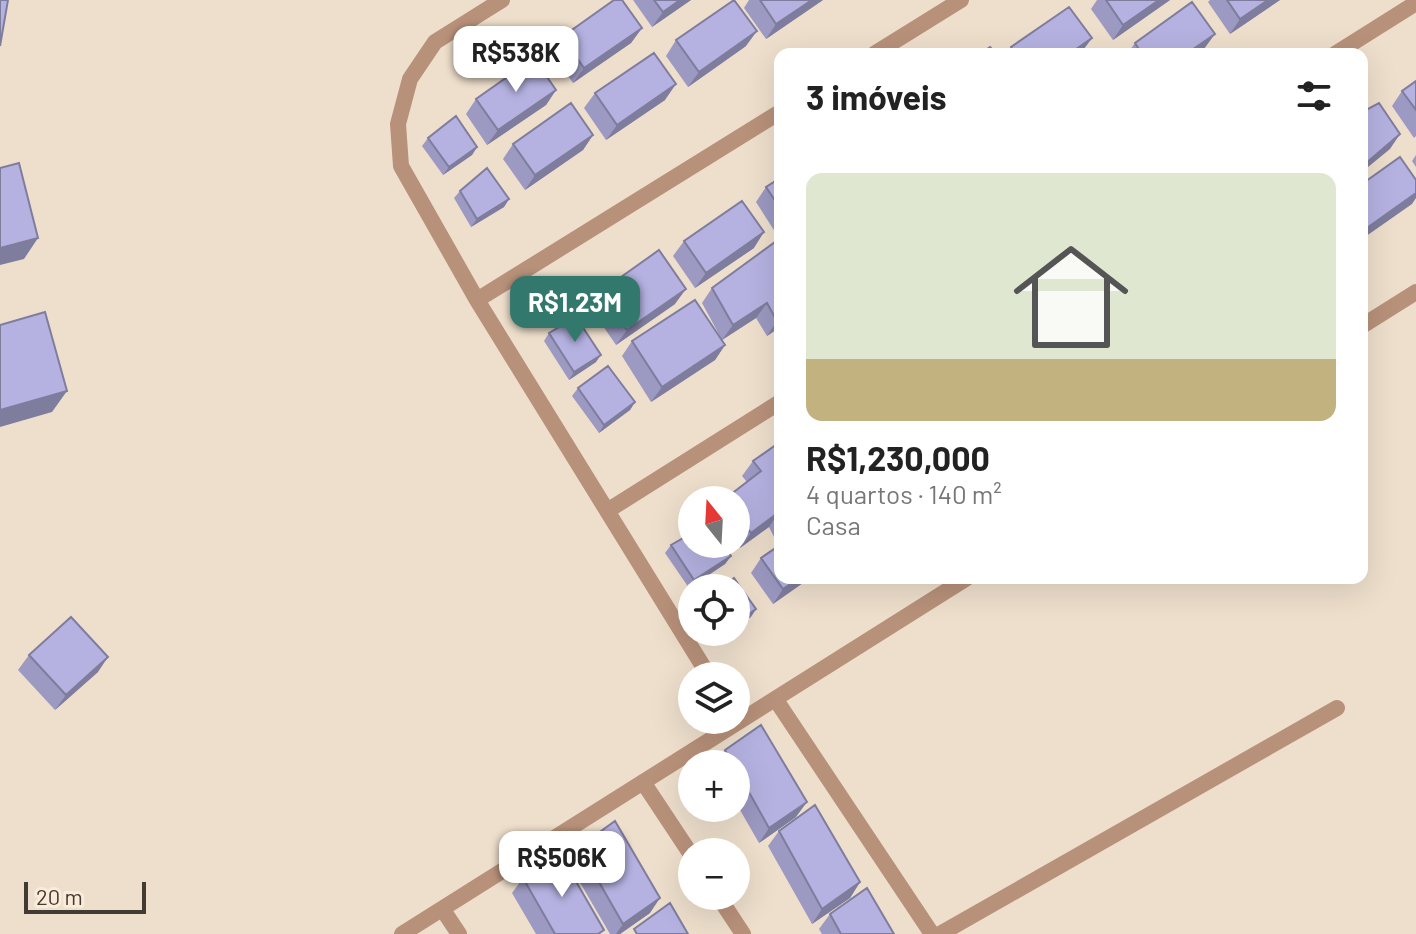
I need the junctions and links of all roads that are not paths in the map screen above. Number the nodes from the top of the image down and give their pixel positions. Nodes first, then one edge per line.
1 (502, 0) edge
2 (961, 0) edge
3 (1416, 3) edge
4 (884, 48) edge
5 (1345, 48) edge
6 (774, 116) edge
7 (1416, 292) edge
8 (477, 300) junction
9 (1368, 322) edge
10 (774, 406) edge
11 (607, 511) junction
12 (958, 584) edge
13 (700, 662) edge
14 (776, 700) junction
15 (1337, 708) dead end
16 (750, 715) edge
17 (718, 734) edge
18 (643, 782) junction
19 (680, 838) edge
20 (443, 910) junction
21 (727, 910) edge
22 (402, 934) edge
23 (459, 934) edge
24 (743, 934) edge
25 (932, 934) edge
26 (940, 934) edge

1 - 8 street
2 - 4 street
3 - 5 street
6 - 8 street
7 - 9 street
8 - 11 street
10 - 11 street
11 - 13 street
12 - 14 street
14 - 16 street
14 - 25 street
15 - 26 street
17 - 18 street
18 - 19 street
18 - 20 street
20 - 22 street
20 - 23 street
21 - 24 street

